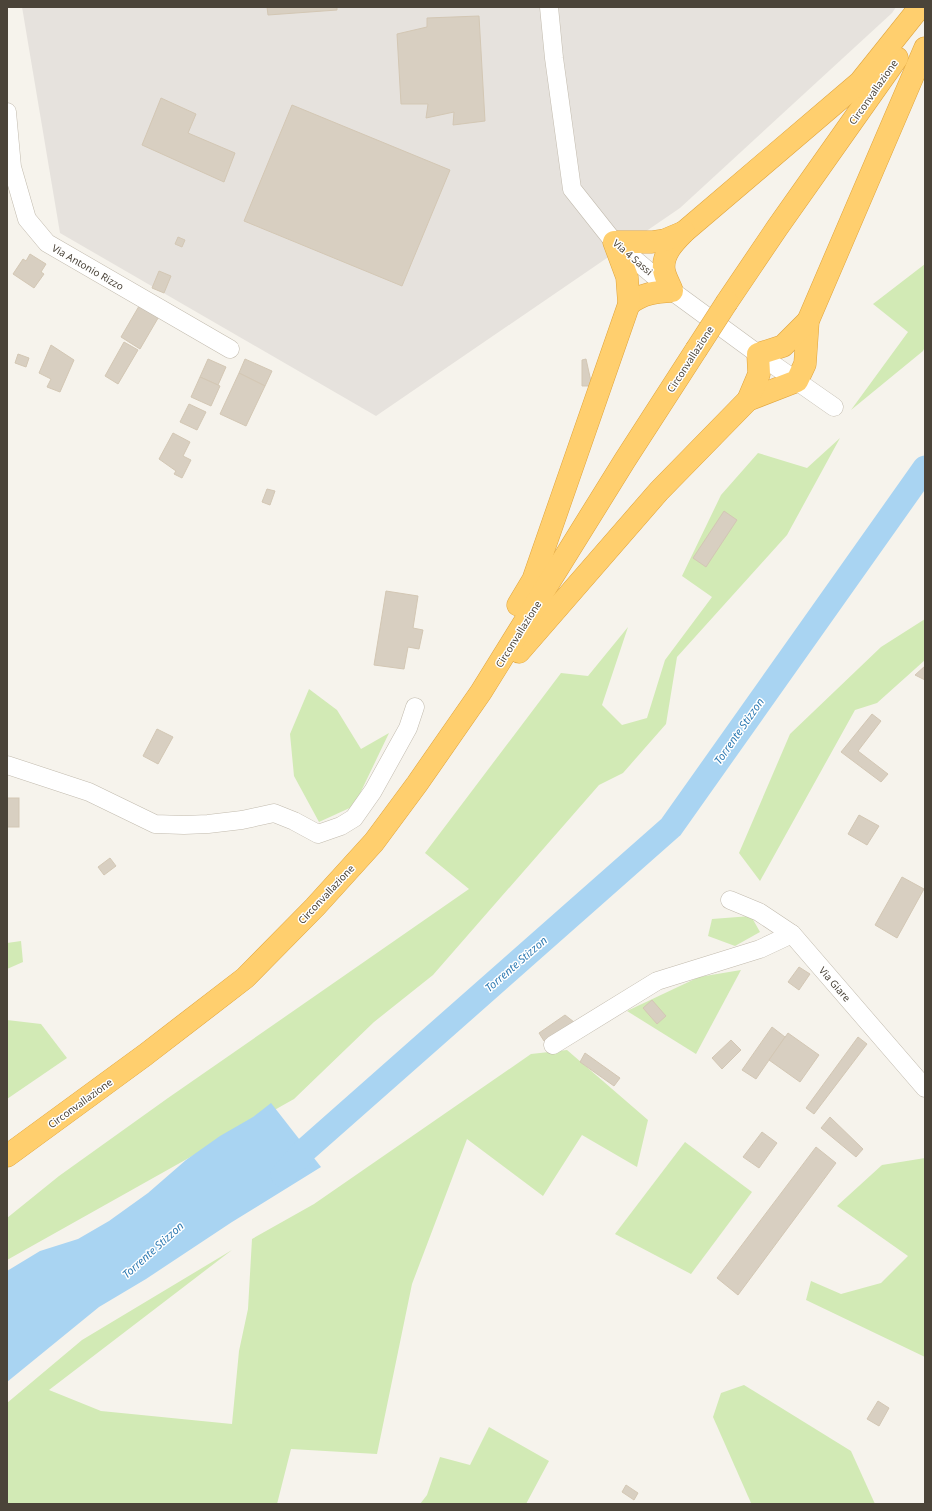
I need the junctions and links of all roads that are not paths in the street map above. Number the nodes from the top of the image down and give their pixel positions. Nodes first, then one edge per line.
1 (549, 7) edge
2 (920, 7) edge
3 (925, 18) edge
4 (925, 48) edge
5 (7, 112) edge
6 (684, 232) junction
7 (614, 242) junction
8 (672, 291) junction
9 (629, 304) junction
10 (808, 321) junction
11 (230, 349) dead end
12 (758, 354) junction
13 (797, 381) junction
14 (748, 400) junction
15 (834, 407) dead end
16 (500, 661) junction
17 (415, 707) dead end
18 (7, 765) edge
19 (730, 900) dead end
20 (792, 934) junction
21 (553, 1045) dead end
22 (925, 1088) edge
23 (7, 1156) edge

1 - 7 street, Via 4 Sassi
2 - 6 highway
3 - 16 highway, Circonvallazione, bridge
4 - 10 highway
5 - 11 street, Via Antonio Rizzo
6 - 7 highway
6 - 8 highway
7 - 8 street, Via 4 Sassi
7 - 9 highway
8 - 9 highway
8 - 12 street, Via 4 Sassi
9 - 16 highway
10 - 12 highway
10 - 13 highway
12 - 13 street, Via 4 Sassi
12 - 14 highway
13 - 14 highway
13 - 15 street, Via 4 Sassi
14 - 16 highway
16 - 23 highway, Circonvallazione
17 - 18 street
19 - 20 street, Via Giare
20 - 21 street
20 - 22 street, Via Giare

